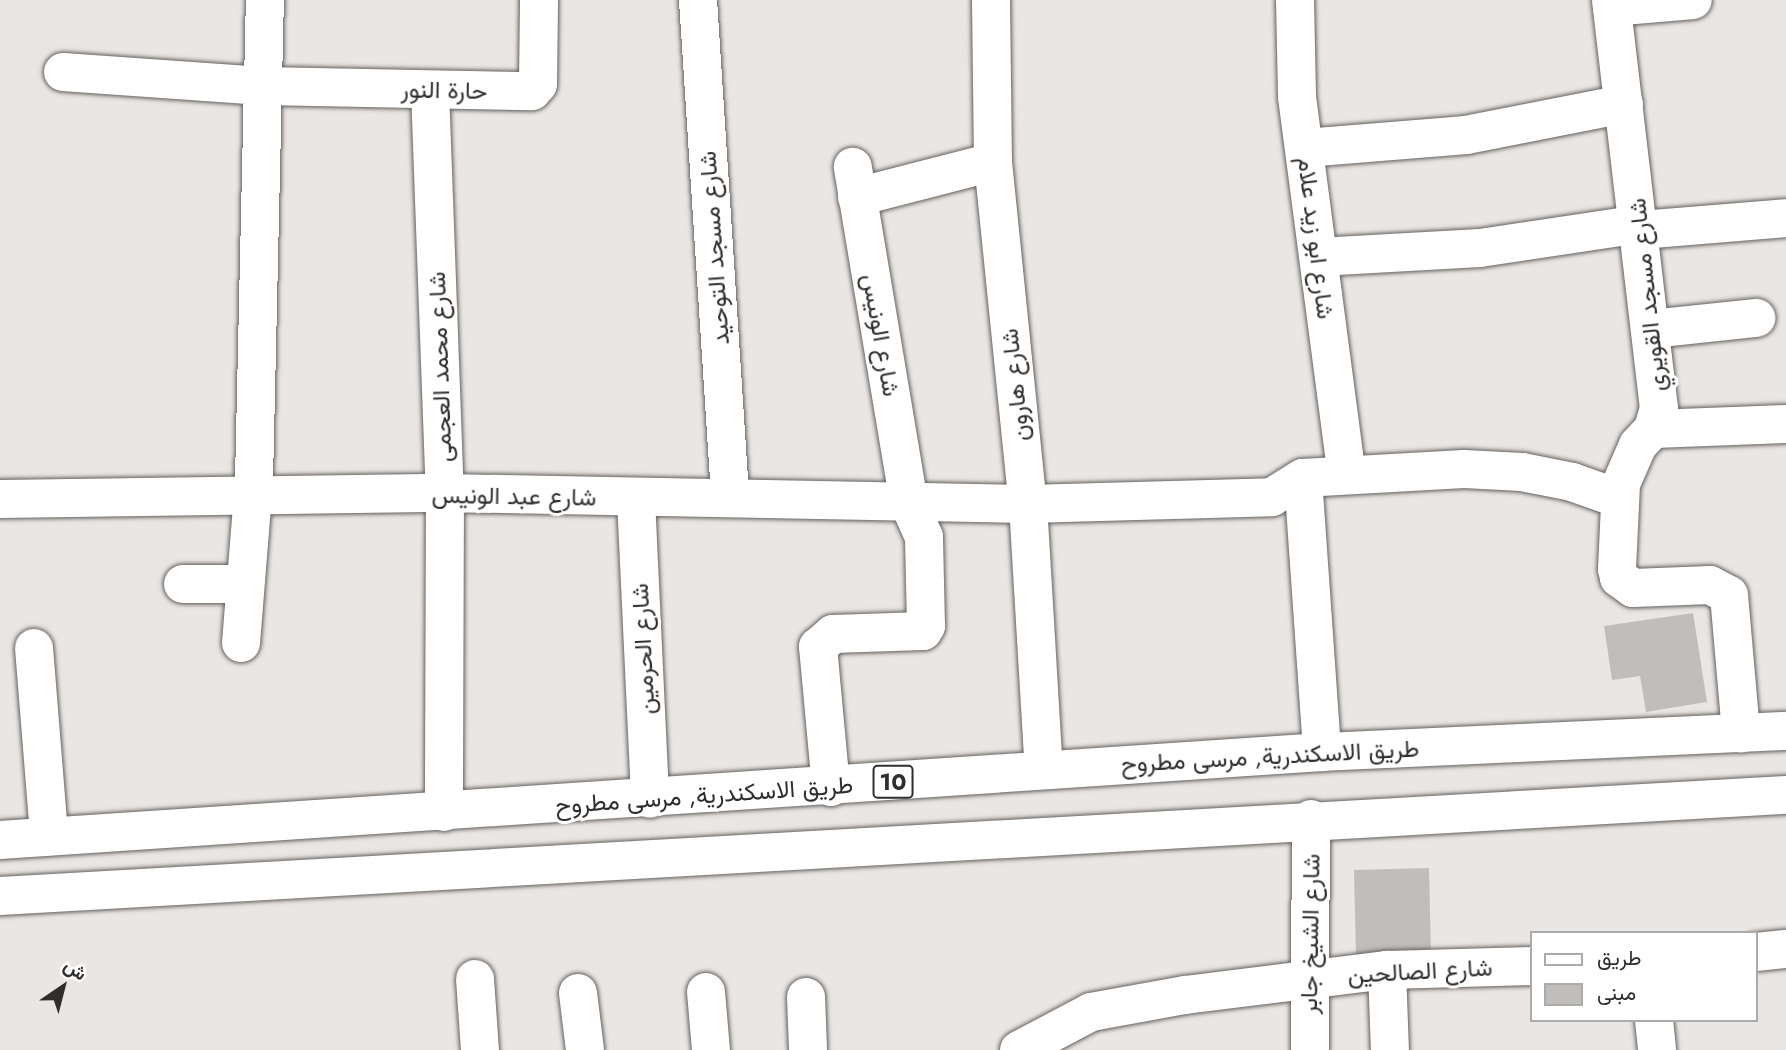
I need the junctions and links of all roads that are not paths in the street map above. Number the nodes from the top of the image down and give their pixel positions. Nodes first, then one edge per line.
1 (265, 0) edge
2 (539, 0) edge
3 (698, 0) edge
4 (991, 0) edge
5 (1295, 0) edge
6 (1693, 0) edge
7 (1611, 4) edge
8 (63, 72) dead end
9 (263, 86) junction
10 (430, 90) junction
11 (1624, 104) junction
12 (1305, 148) junction
13 (993, 162) junction
14 (1786, 218) edge
15 (1640, 227) junction
16 (1319, 257) junction
17 (1756, 318) dead end
18 (1651, 329) junction
19 (1786, 424) edge
20 (1653, 429) junction
21 (1347, 475) junction
22 (1303, 478) junction
23 (445, 494) junction
24 (250, 495) junction
25 (730, 496) junction
26 (0, 499) edge
27 (636, 499) junction
28 (1620, 499) junction
29 (909, 503) junction
30 (1028, 504) junction
31 (183, 584) dead end
32 (244, 584) junction
33 (241, 643) dead end
34 (34, 648) dead end
35 (1786, 731) edge
36 (1741, 733) junction
37 (1322, 752) junction
38 (1044, 770) junction
39 (831, 788) junction
40 (1786, 795) edge
41 (650, 799) junction
42 (444, 812) junction
43 (1311, 819) junction
44 (49, 836) junction
45 (0, 840) edge
46 (0, 896) edge
47 (1786, 949) edge
48 (1758, 952) edge
49 (1530, 966) edge
50 (1387, 970) junction
51 (475, 979) dead end
52 (1309, 979) junction
53 (706, 992) dead end
54 (578, 993) dead end
55 (806, 997) dead end
56 (1654, 1022) edge
57 (480, 1050) edge
58 (585, 1050) edge
59 (711, 1050) edge
60 (808, 1050) edge
61 (1019, 1050) edge
62 (1310, 1050) edge
63 (1390, 1050) edge
64 (1657, 1050) edge

1 - 9 street
2 - 10 street, حارة النور
3 - 25 street, شارع مسجد التوحيد
4 - 13 street, شارع هارون
5 - 12 street, شارع ابو زيد علام
6 - 7 street
7 - 11 street, شارع مسجد القويري
8 - 9 street, حارة النور
9 - 10 street, حارة النور
9 - 24 street
10 - 23 street, شارع محمد العجمى
11 - 12 street
11 - 15 street, شارع مسجد القويري
12 - 16 street, شارع ابو زيد علام
13 - 29 street, شارع الونيس
13 - 30 street, شارع هارون
14 - 15 street
15 - 16 street
15 - 18 street, شارع مسجد القويري
16 - 21 street, شارع ابو زيد علام
17 - 18 street
18 - 20 street, شارع مسجد القويري
19 - 20 street
20 - 28 street, شارع مسجد القويري
21 - 22 street
21 - 28 street
22 - 30 street, شارع عبد الونيس
22 - 37 street
23 - 24 street, شارع عبد الونيس
23 - 27 street, شارع عبد الونيس
23 - 42 street, شارع محمد العجمى
24 - 26 street, شارع عبد الونيس
24 - 32 street
25 - 27 street, شارع عبد الونيس
25 - 29 street, شارع عبد الونيس
27 - 41 street, شارع الحرمين
28 - 36 street, شارع مسجد القويري
29 - 30 street, شارع عبد الونيس
29 - 39 street, شارع الونيس
30 - 38 street, شارع هارون
31 - 32 street
32 - 33 street
34 - 44 street
35 - 36 street, طريق الاسكندرية, مرسى مطروح / 10
36 - 37 street, طريق الاسكندرية, مرسى مطروح / 10
37 - 38 street, طريق الاسكندرية, مرسى مطروح / 10
38 - 39 street, طريق الاسكندرية, مرسى مطروح / 10
39 - 41 street, طريق الاسكندرية, مرسى مطروح / 10
40 - 43 street
41 - 42 street, طريق الاسكندرية, مرسى مطروح / 10
42 - 44 street, طريق الاسكندرية, مرسى مطروح / 10
43 - 46 street
43 - 52 street, شارع الشيخ جابر
44 - 45 street, طريق الاسكندرية, مرسى مطروح / 10
47 - 48 street
49 - 50 street, شارع الصالحين
50 - 52 street, شارع الصالحين
50 - 63 street
51 - 57 street
52 - 61 street, شارع الصالحين
52 - 62 street, شارع الشيخ جابر
53 - 59 street
54 - 58 street
55 - 60 street
56 - 64 street

